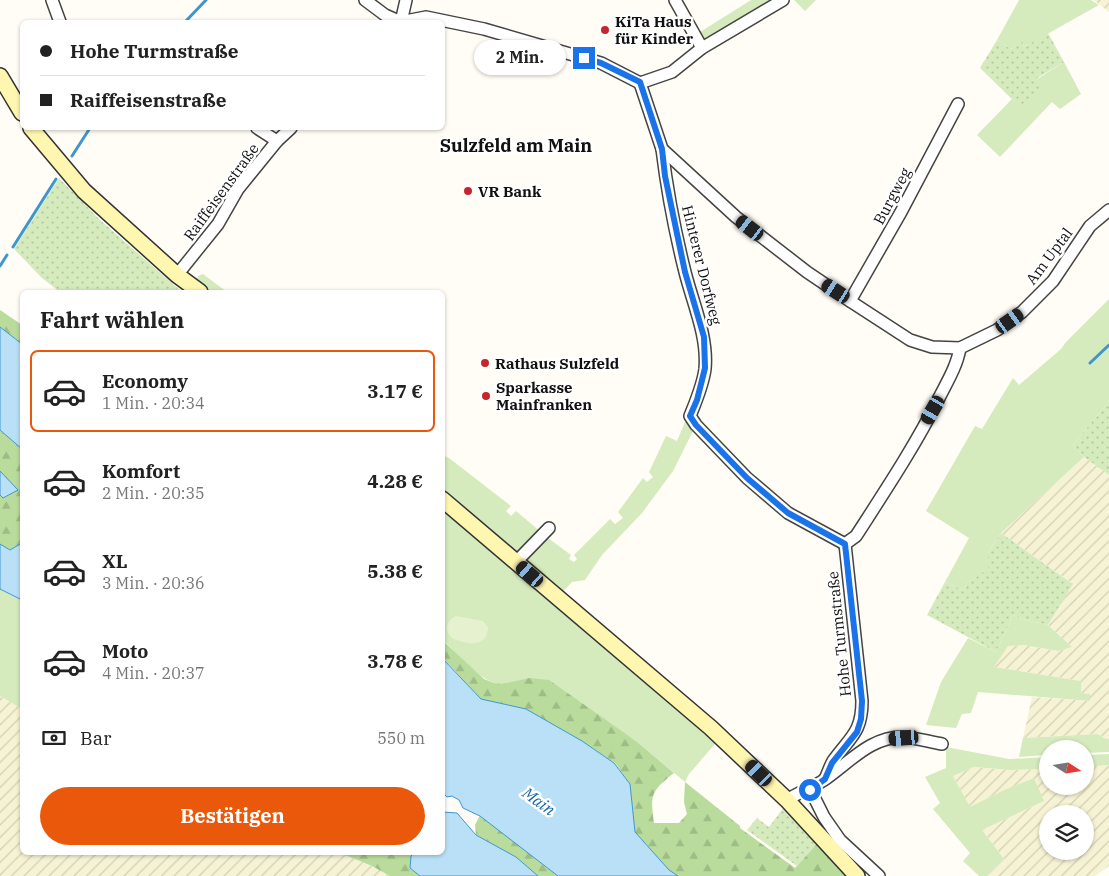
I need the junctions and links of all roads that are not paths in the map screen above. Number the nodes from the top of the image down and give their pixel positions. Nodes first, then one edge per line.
1 (52, 0) edge
2 (365, 0) edge
3 (406, 0) edge
4 (675, 0) edge
5 (783, 0) edge
6 (59, 20) edge
7 (396, 20) edge
8 (401, 20) edge
9 (410, 20) edge
10 (440, 20) edge
11 (445, 21) edge
12 (702, 48) junction
13 (0, 76) edge
14 (640, 82) junction
15 (958, 104) dead end
16 (20, 110) edge
17 (33, 130) edge
18 (260, 130) edge
19 (289, 130) edge
20 (277, 142) junction
21 (662, 149) junction
22 (1109, 210) edge
23 (177, 275) junction
24 (197, 290) edge
25 (850, 301) junction
26 (960, 348) junction
27 (445, 502) edge
28 (549, 528) dead end
29 (845, 544) junction
30 (516, 562) junction
31 (942, 744) dead end
32 (825, 779) junction
33 (810, 790) junction
34 (787, 800) junction
35 (857, 876) edge
36 (879, 876) edge

1 - 6 street
2 - 7 street
3 - 8 street
4 - 12 street
5 - 12 street
9 - 10 street
11 - 14 street
12 - 14 street
13 - 16 main road
14 - 21 street, Hinterer Dorfweg
15 - 25 street, Burgweg
17 - 23 main road
18 - 20 street
19 - 20 street, Raiffeisenstraße
20 - 23 street, Raiffeisenstraße
21 - 25 street
21 - 29 street, Hinterer Dorfweg
22 - 26 street, Am Uptal
23 - 24 main road
25 - 26 street
26 - 29 street
27 - 30 main road
28 - 30 street
29 - 32 street, Hohe Turmstraße
30 - 34 main road
31 - 32 street
32 - 33 street, Hohe Turmstraße
33 - 34 street, Hohe Turmstraße
33 - 36 street
34 - 35 main road

